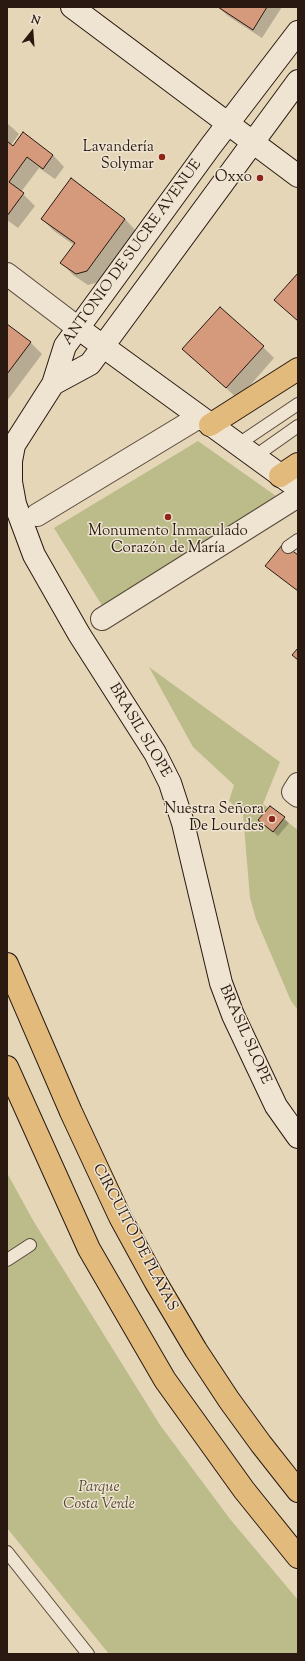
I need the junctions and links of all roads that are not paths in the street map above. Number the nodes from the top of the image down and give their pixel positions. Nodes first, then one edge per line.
1 (72, 7) edge
2 (298, 32) edge
3 (298, 81) edge
4 (228, 124) junction
5 (252, 142) junction
6 (298, 176) edge
7 (7, 274) edge
8 (78, 328) junction
9 (103, 346) junction
10 (298, 369) edge
11 (53, 384) junction
12 (298, 404) edge
13 (205, 422) junction
14 (298, 426) edge
15 (237, 445) junction
16 (254, 457) junction
17 (289, 470) edge
18 (9, 481) edge
19 (298, 488) edge
20 (298, 496) edge
21 (37, 515) dead end
22 (298, 540) edge
23 (288, 547) dead end
24 (102, 619) dead end
25 (7, 964) edge
26 (7, 1067) edge
27 (298, 1137) edge
28 (30, 1245) dead end
29 (7, 1260) edge
30 (298, 1491) edge
31 (7, 1552) edge
32 (298, 1557) edge
33 (88, 1654) edge

1 - 4 main road
2 - 4 main road, ANTONIO DE SUCRE AVENUE
3 - 5 main road, ANTONIO DE SUCRE AVENUE
4 - 5 main road
4 - 8 main road, ANTONIO DE SUCRE AVENUE
5 - 6 main road
5 - 9 main road, ANTONIO DE SUCRE AVENUE
7 - 8 main road
8 - 9 main road
8 - 11 main road, ANTONIO DE SUCRE AVENUE
9 - 11 main road, ANTONIO DE SUCRE AVENUE
9 - 13 main road
10 - 13 main road
11 - 18 main road, BRASIL SLOPE
12 - 15 lane
13 - 15 main road
13 - 21 main road
14 - 16 lane
15 - 16 main road
16 - 17 main road
17 - 19 main road
18 - 27 main road, BRASIL SLOPE
20 - 24 main road
22 - 23 lane
25 - 30 main road, CIRCUITO DE PLAYAS
26 - 32 main road
28 - 29 lane
31 - 33 lane

